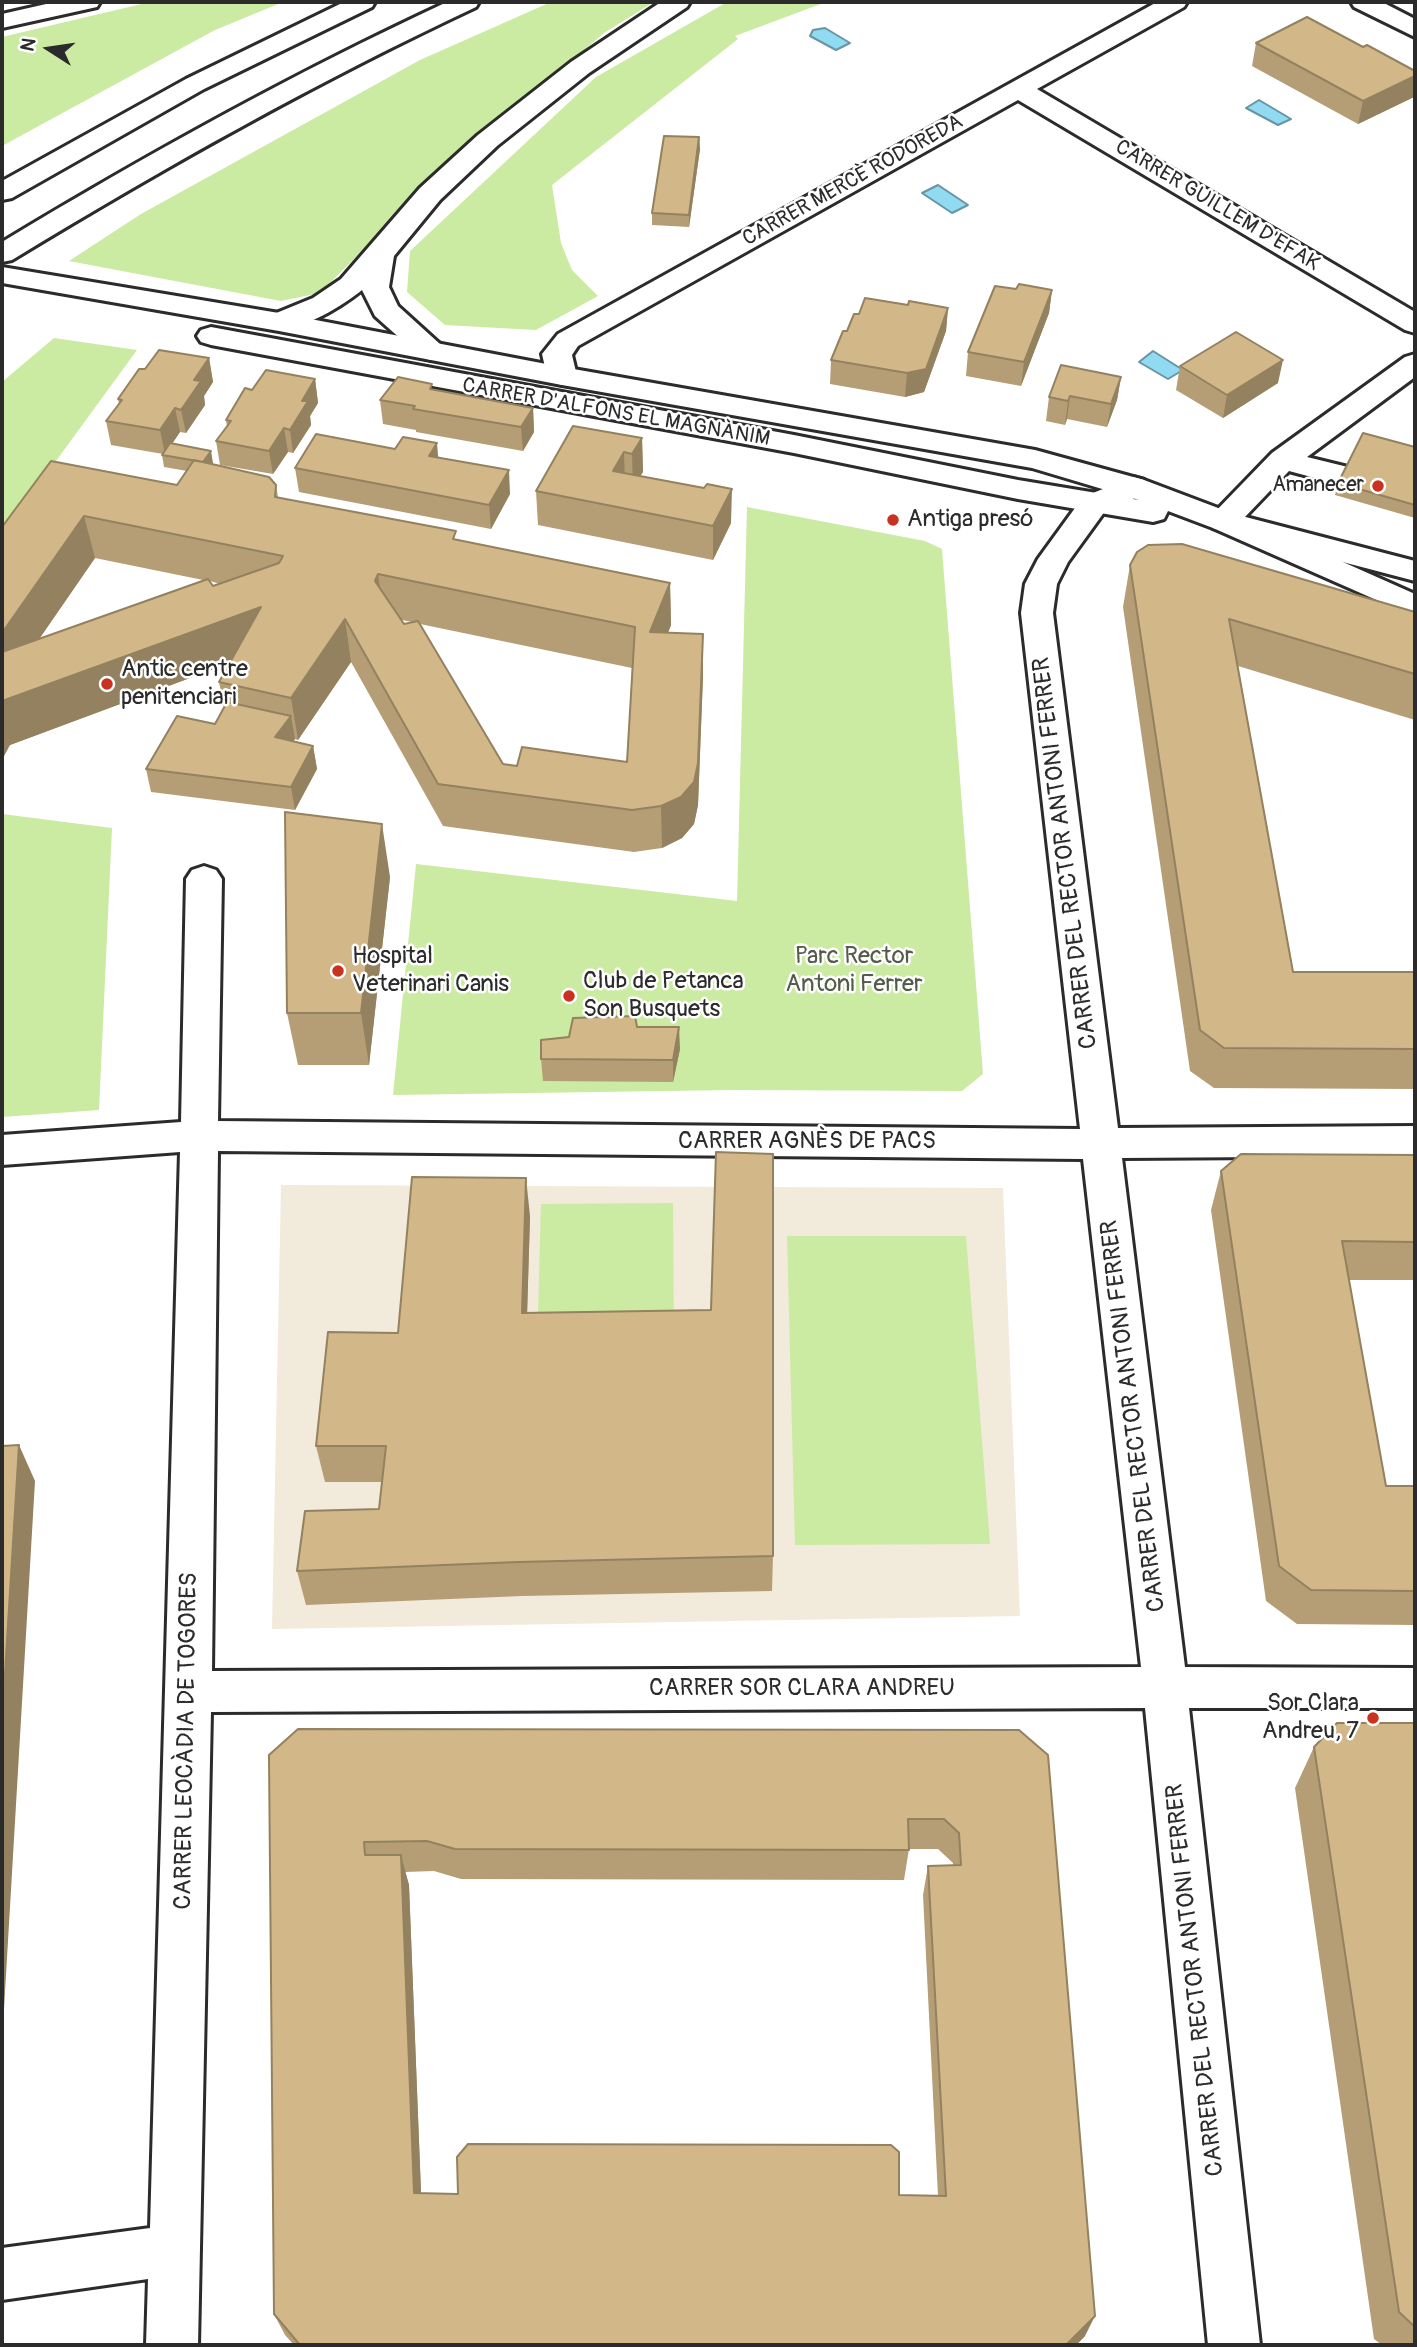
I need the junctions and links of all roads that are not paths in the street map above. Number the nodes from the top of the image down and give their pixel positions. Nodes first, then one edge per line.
1 (88, 2) edge
2 (363, 2) edge
3 (467, 2) edge
4 (678, 2) edge
5 (1175, 2) edge
6 (1363, 2) edge
7 (2, 21) edge
8 (1415, 29) edge
9 (1018, 89) junction
10 (2, 192) edge
11 (2, 254) edge
12 (380, 256) junction
13 (2, 275) edge
14 (2, 301) edge
15 (279, 322) junction
16 (1415, 324) edge
17 (208, 336) junction
18 (431, 351) junction
19 (1415, 363) edge
20 (562, 376) junction
21 (1283, 460) junction
22 (1345, 476) edge
23 (1133, 487) junction
24 (1094, 504) junction
25 (1224, 521) junction
26 (1415, 571) edge
27 (1415, 606) edge
28 (204, 879) dead end
29 (199, 1136) junction
30 (1415, 1141) edge
31 (1102, 1144) junction
32 (2, 1150) edge
33 (1164, 1687) junction
34 (1415, 1688) edge
35 (189, 1692) junction
36 (174, 2250) junction
37 (2, 2274) edge
38 (172, 2345) edge
39 (1234, 2345) edge

1 - 7 main road
2 - 10 main road
3 - 11 main road
4 - 12 main road
5 - 9 main road, CARRER MERCÈ RODOREDA
6 - 8 main road
9 - 16 main road, CARRER GUILLEM D'EFAK
9 - 20 main road, CARRER MERCÈ RODOREDA
12 - 15 main road
12 - 18 main road
13 - 15 main road, CARRER D'ALFONS EL MAGNÀNIM
14 - 17 main road, CARRER D'ALFONS EL MAGNÀNIM
15 - 17 main road
15 - 18 main road, CARRER D'ALFONS EL MAGNÀNIM
17 - 24 main road, CARRER D'ALFONS EL MAGNÀNIM
18 - 20 main road, CARRER D'ALFONS EL MAGNÀNIM
19 - 21 main road
20 - 23 main road, CARRER D'ALFONS EL MAGNÀNIM
21 - 22 main road
21 - 25 main road
23 - 24 main road
23 - 25 main road, CARRER D'ALFONS EL MAGNÀNIM
24 - 25 main road, CARRER D'ALFONS EL MAGNÀNIM
24 - 31 main road, CARRER DEL RECTOR ANTONI FERRER
25 - 26 main road, CARRER D'ALFONS EL MAGNÀNIM
25 - 27 main road, CARRER D'ALFONS EL MAGNÀNIM
28 - 29 main road, CARRER LEOCÀDIA DE TOGORES
29 - 31 main road, CARRER AGNÈS DE PACS
29 - 32 main road, CARRER AGNÈS DE PACS
29 - 35 main road, CARRER LEOCÀDIA DE TOGORES
30 - 31 main road, CARRER AGNÈS DE PACS
31 - 33 main road, CARRER DEL RECTOR ANTONI FERRER
33 - 34 main road, CARRER SOR CLARA ANDREU
33 - 35 main road, CARRER SOR CLARA ANDREU
33 - 39 main road, CARRER DEL RECTOR ANTONI FERRER
35 - 36 main road, CARRER LEOCÀDIA DE TOGORES
36 - 37 main road
36 - 38 main road, CARRER LEOCÀDIA DE TOGORES

